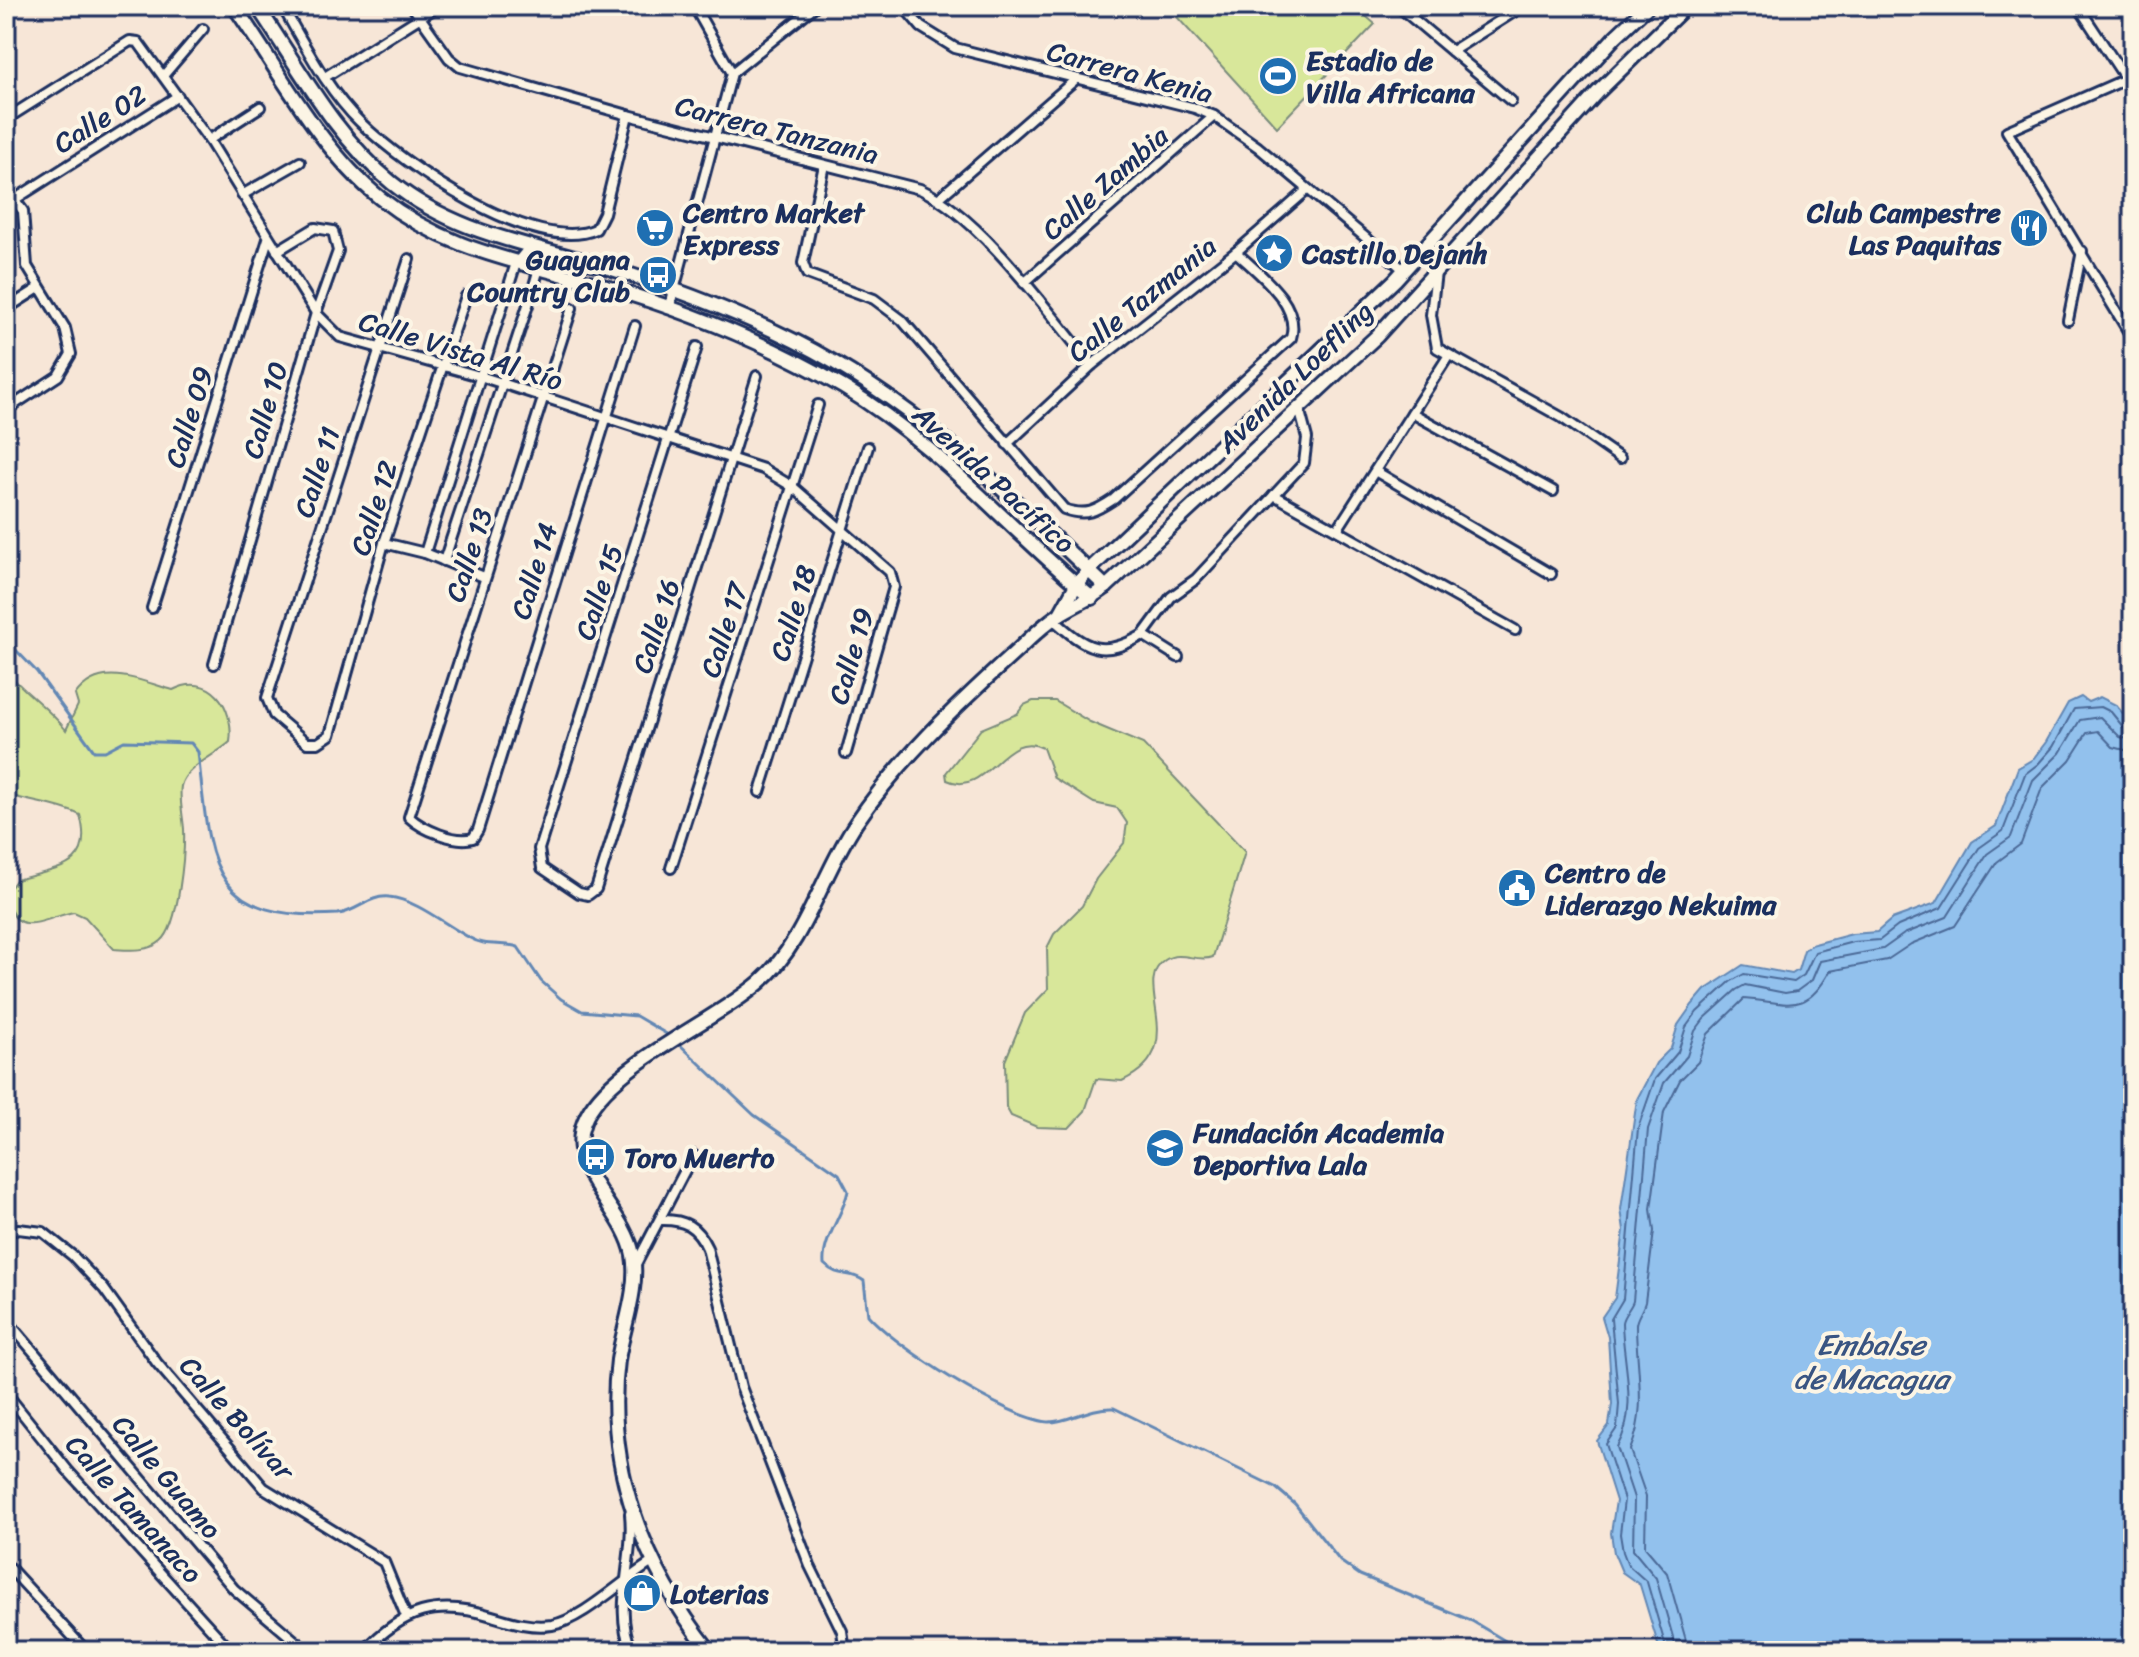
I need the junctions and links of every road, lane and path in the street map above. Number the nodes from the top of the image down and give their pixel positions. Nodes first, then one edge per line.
1 (234, 6) edge
2 (257, 6) edge
3 (282, 6) edge
4 (412, 6) edge
5 (438, 6) edge
6 (694, 6) edge
7 (815, 6) edge
8 (903, 6) edge
9 (1398, 6) edge
10 (1523, 6) edge
11 (1648, 6) edge
12 (1686, 6) edge
13 (2078, 6) edge
14 (420, 18) junction
15 (203, 29) dead end
16 (1452, 51) junction
17 (732, 73) junction
18 (163, 76) junction
19 (325, 77) junction
20 (2130, 78) edge
21 (1076, 79) junction
22 (178, 96) junction
23 (1511, 101) dead end
24 (260, 107) dead end
25 (628, 115) junction
26 (1214, 116) junction
27 (6, 119) edge
28 (715, 135) junction
29 (209, 140) junction
30 (300, 162) dead end
31 (824, 165) junction
32 (6, 188) edge
33 (1306, 191) junction
34 (242, 195) junction
35 (939, 198) junction
36 (10, 202) edge
37 (268, 239) junction
38 (530, 246) junction
39 (2082, 250) junction
40 (277, 251) junction
41 (1236, 252) junction
42 (409, 259) dead end
43 (516, 263) junction
44 (539, 268) junction
45 (1404, 270) junction
46 (1436, 272) junction
47 (1024, 283) junction
48 (39, 288) junction
49 (674, 291) junction
50 (466, 296) dead end
51 (572, 308) dead end
52 (6, 309) edge
53 (669, 309) junction
54 (316, 313) junction
55 (2068, 320) dead end
56 (635, 326) dead end
57 (2133, 339) edge
58 (697, 347) dead end
59 (380, 348) junction
60 (1449, 355) junction
61 (1092, 365) junction
62 (444, 367) junction
63 (757, 376) dead end
64 (483, 377) junction
65 (503, 384) junction
66 (544, 398) junction
67 (818, 405) dead end
68 (1299, 408) junction
69 (6, 410) edge
70 (1412, 413) junction
71 (604, 417) junction
72 (669, 439) junction
73 (1007, 444) junction
74 (868, 447) dead end
75 (1620, 458) dead end
76 (732, 459) junction
77 (1375, 471) junction
78 (793, 487) junction
79 (1553, 491) dead end
80 (1274, 495) junction
81 (843, 528) junction
82 (1337, 530) junction
83 (384, 543) junction
84 (425, 553) junction
85 (444, 561) junction
86 (1089, 570) junction
87 (890, 572) joint
88 (1551, 574) dead end
89 (484, 577) junction
90 (1076, 585) junction
91 (1106, 587) junction
92 (1092, 598) junction
93 (152, 608) dead end
94 (1056, 617) junction
95 (1515, 630) dead end
96 (1143, 635) junction
97 (1178, 657) dead end
98 (214, 664) dead end
99 (330, 735) joint
100 (846, 753) dead end
101 (760, 792) dead end
102 (409, 817) joint
103 (671, 868) dead end
104 (596, 889) joint
105 (693, 1155) dead end
106 (660, 1220) junction
107 (6, 1233) edge
108 (635, 1266) junction
109 (6, 1319) edge
110 (6, 1393) edge
111 (627, 1488) junction
112 (651, 1563) junction
113 (6, 1564) edge
114 (626, 1578) junction
115 (406, 1616) junction
116 (86, 1651) edge
117 (231, 1651) edge
118 (307, 1651) edge
119 (364, 1651) edge
120 (632, 1651) edge
121 (710, 1651) edge
122 (845, 1651) edge

1 - 43 street, Avenida Pacífico
2 - 38 street, Avenida Pacífico
3 - 19 street
4 - 14 street, Carrera Tanzania
5 - 14 street
6 - 17 street
7 - 17 street
8 - 21 street, Carrera Kenia
9 - 16 street
10 - 16 street
11 - 45 street, Avenida Loefling
12 - 46 street, Avenida Loefling
13 - 20 street
14 - 19 street
14 - 25 street, Carrera Tanzania
15 - 18 street
16 - 23 street
17 - 28 street
18 - 22 street, Calle Vista Al Río
18 - 27 street, Calle Vista Al Río
19 - 25 street
20 - 39 street
21 - 26 street, Carrera Kenia
21 - 35 street
22 - 29 street, Calle Vista Al Río
22 - 36 street, Calle 02
24 - 29 street
25 - 28 street, Carrera Tanzania
26 - 33 street, Carrera Kenia
26 - 47 street, Calle Zambia
28 - 31 street, Carrera Tanzania
28 - 49 street
29 - 34 street, Calle Vista Al Río
30 - 34 street
31 - 35 street, Carrera Tanzania
31 - 73 street
32 - 36 street
33 - 41 street, Calle Tazmania
33 - 45 street, Carrera Kenia
34 - 37 street, Calle Vista Al Río
35 - 47 street, Carrera Tanzania
36 - 48 street
37 - 40 street, Calle Vista Al Río
37 - 93 street, Calle 09
38 - 43 street
38 - 44 street
38 - 49 street, Avenida Pacífico
39 - 55 street
39 - 57 street
40 - 54 street, Calle Vista Al Río
40 - 54 street, Calle 10
41 - 61 street, Calle Tazmania
41 - 73 street
42 - 59 street, Calle 11
43 - 44 street, Avenida Pacífico
43 - 64 street
44 - 53 street, Avenida Pacífico
44 - 65 street
45 - 86 street, Avenida Loefling
46 - 60 street
46 - 68 street, Avenida Loefling
47 - 61 street, Carrera Tanzania
48 - 52 street
48 - 69 street
49 - 53 street
49 - 86 street, Avenida Pacífico
50 - 62 street, Calle 12
51 - 66 street, Calle 13
53 - 90 street, Avenida Pacífico
54 - 59 street, Calle Vista Al Río
54 - 98 street, Calle 10
56 - 71 street, Calle 14
58 - 72 street, Calle 15
59 - 62 street, Calle Vista Al Río
59 - 99 street, Calle 11
60 - 70 street
60 - 75 street
61 - 73 street, Calle Tazmania
62 - 64 street, Calle Vista Al Río
62 - 83 street, Calle 12
63 - 76 street, Calle 16
64 - 65 street, Calle Vista Al Río
64 - 84 street
65 - 66 street, Calle Vista Al Río
65 - 85 street
66 - 71 street, Calle Vista Al Río
66 - 89 street, Calle 13
67 - 78 street, Calle 17
68 - 80 street
68 - 91 street, Avenida Loefling
70 - 77 street
70 - 79 street
71 - 72 street, Calle Vista Al Río
71 - 102 street, Calle 14
72 - 76 street, Calle Vista Al Río
72 - 104 street, Calle 15
74 - 81 street, Calle 18
76 - 78 street, Calle Vista Al Río
76 - 104 street, Calle 16
77 - 82 street
77 - 88 street
78 - 81 street, Calle Vista Al Río
78 - 103 street, Calle 17
80 - 82 street
80 - 96 street
81 - 87 street, Calle Vista Al Río
81 - 101 street, Calle 18
82 - 95 street
83 - 84 street
83 - 99 street, Calle 12
84 - 85 street
85 - 89 street
86 - 90 street, Avenida Loefling
86 - 91 street, Avenida Pacífico
87 - 100 street, Calle 19
89 - 102 street, Calle 13
90 - 92 street, Avenida Pacífico
90 - 94 street, Avenida Loefling
91 - 92 street, Avenida Loefling
92 - 94 street, Avenida Loefling
94 - 96 street
94 - 108 street
96 - 97 street
105 - 106 street
106 - 108 street
106 - 122 street
107 - 115 street, Calle Bolívar
108 - 111 street
109 - 118 street, Calle Guamo
110 - 117 street, Calle Tamanaco
111 - 112 street
111 - 114 street
112 - 114 street
112 - 121 street
113 - 116 street
114 - 115 street
114 - 120 street
115 - 119 street

